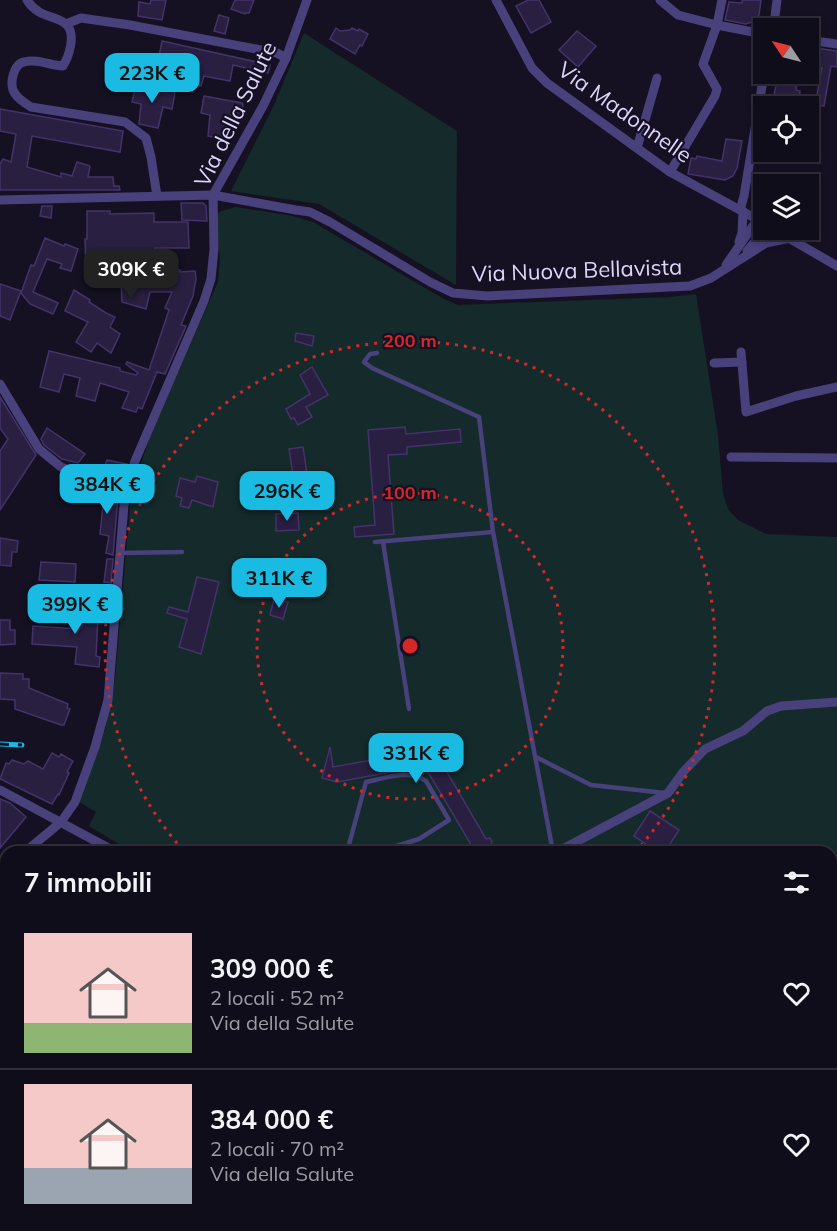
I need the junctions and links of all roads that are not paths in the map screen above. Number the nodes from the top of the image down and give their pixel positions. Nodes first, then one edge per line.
1 (27, 0) edge
2 (307, 0) edge
3 (496, 0) edge
4 (660, 0) edge
5 (722, 0) edge
6 (777, 0) edge
7 (776, 18) edge
8 (66, 24) junction
9 (717, 25) junction
10 (753, 36) edge
11 (819, 42) edge
12 (837, 44) edge
13 (286, 58) junction
14 (657, 78) dead end
15 (762, 84) edge
16 (637, 148) junction
17 (670, 172) junction
18 (213, 195) junction
19 (157, 196) junction
20 (0, 200) edge
21 (741, 211) junction
22 (753, 217) edge
23 (753, 232) edge
24 (754, 240) edge
25 (780, 240) edge
26 (793, 240) edge
27 (739, 254) junction
28 (837, 266) edge
29 (377, 353) dead end
30 (714, 363) dead end
31 (0, 384) edge
32 (837, 387) edge
33 (731, 456) dead end
34 (837, 458) edge
35 (126, 493) junction
36 (493, 532) junction
37 (375, 542) dead end
38 (383, 542) junction
39 (182, 552) dead end
40 (121, 553) junction
41 (837, 702) edge
42 (409, 709) dead end
43 (536, 758) junction
44 (0, 790) edge
45 (668, 793) junction
46 (61, 822) junction
47 (32, 846) edge
48 (105, 846) edge
49 (349, 846) edge
50 (397, 846) edge
51 (554, 846) edge
52 (566, 846) edge

1 - 8 street
2 - 13 street, Via della Salute
3 - 16 street, Via Madonnelle
4 - 9 street
5 - 9 street
6 - 7 street
8 - 13 street
8 - 19 street
9 - 10 street
9 - 17 street
11 - 12 street
13 - 18 street, Via della Salute
14 - 16 street
15 - 21 street
16 - 17 street, Via Madonnelle
17 - 21 street, Via Madonnelle
18 - 19 street, Via Nuova Bellavista
18 - 27 street, Via Nuova Bellavista
18 - 35 street, Via della Salute
19 - 20 street, Via Nuova Bellavista
21 - 22 street, Via Madonnelle
21 - 27 street
23 - 27 street
24 - 27 street
25 - 27 street
26 - 28 street
29 - 36 lane
30 - 32 street
31 - 35 street
33 - 34 street
35 - 40 street, Via della Salute
36 - 38 lane
36 - 43 lane
37 - 38 lane
38 - 42 lane
39 - 40 lane
40 - 46 street, Via della Salute
41 - 45 street
43 - 45 lane
43 - 51 lane
44 - 46 street
45 - 52 street
46 - 47 street, Via della Salute
46 - 48 street
49 - 50 lane

